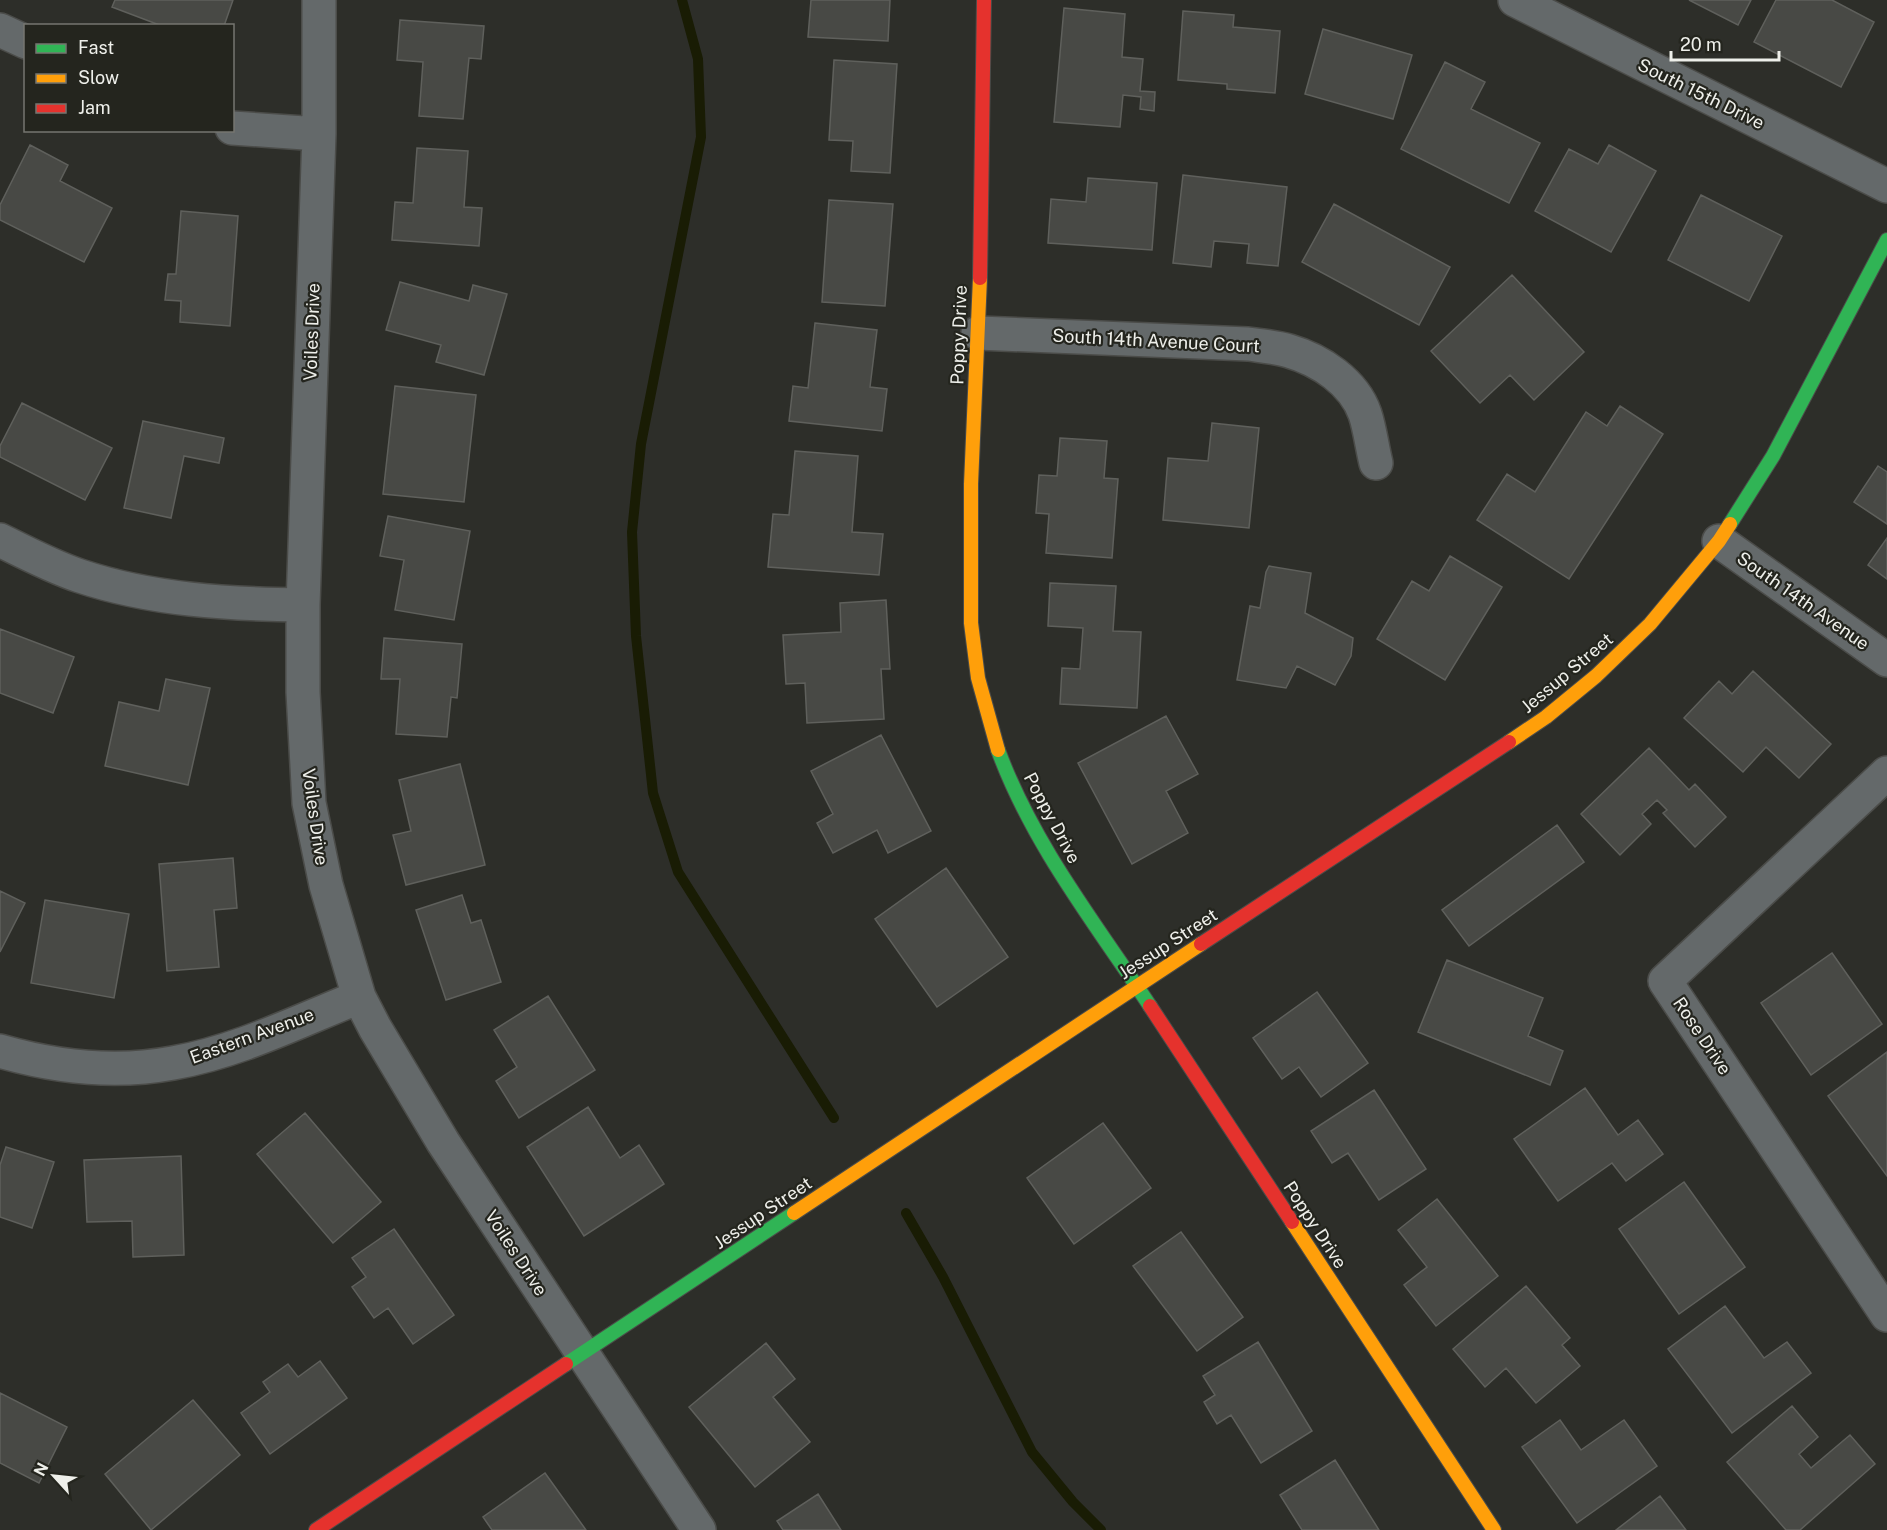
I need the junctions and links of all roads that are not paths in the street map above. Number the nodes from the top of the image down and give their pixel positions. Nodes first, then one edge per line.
1 (319, 0) edge
2 (984, 0) edge
3 (1515, 0) edge
4 (0, 30) edge
5 (24, 41) edge
6 (234, 128) edge
7 (319, 135) junction
8 (1887, 186) edge
9 (1887, 240) edge
10 (978, 333) junction
11 (1376, 463) dead end
12 (0, 540) edge
13 (1719, 541) junction
14 (303, 604) junction
15 (1887, 660) edge
16 (1887, 772) edge
17 (1137, 986) junction
18 (359, 997) junction
19 (0, 1051) edge
20 (1887, 1315) edge
21 (583, 1354) junction
22 (316, 1530) edge
23 (699, 1530) edge
24 (1494, 1530) edge

1 - 7 street, Voiles Drive
2 - 10 street, Poppy Drive
3 - 8 street, South 15th Drive
4 - 5 street
6 - 7 street
7 - 14 street, Voiles Drive
9 - 13 street, Jessup Street
10 - 11 street, South 14th Avenue Court
10 - 17 street, Poppy Drive
12 - 14 street
13 - 15 street, South 14th Avenue
13 - 17 street, Jessup Street
14 - 18 street, Voiles Drive
16 - 20 street, Rose Drive
17 - 21 street, Jessup Street
17 - 24 street, Poppy Drive
18 - 19 street, Eastern Avenue
18 - 21 street, Voiles Drive
21 - 22 street, Jessup Street
21 - 23 street, Voiles Drive

